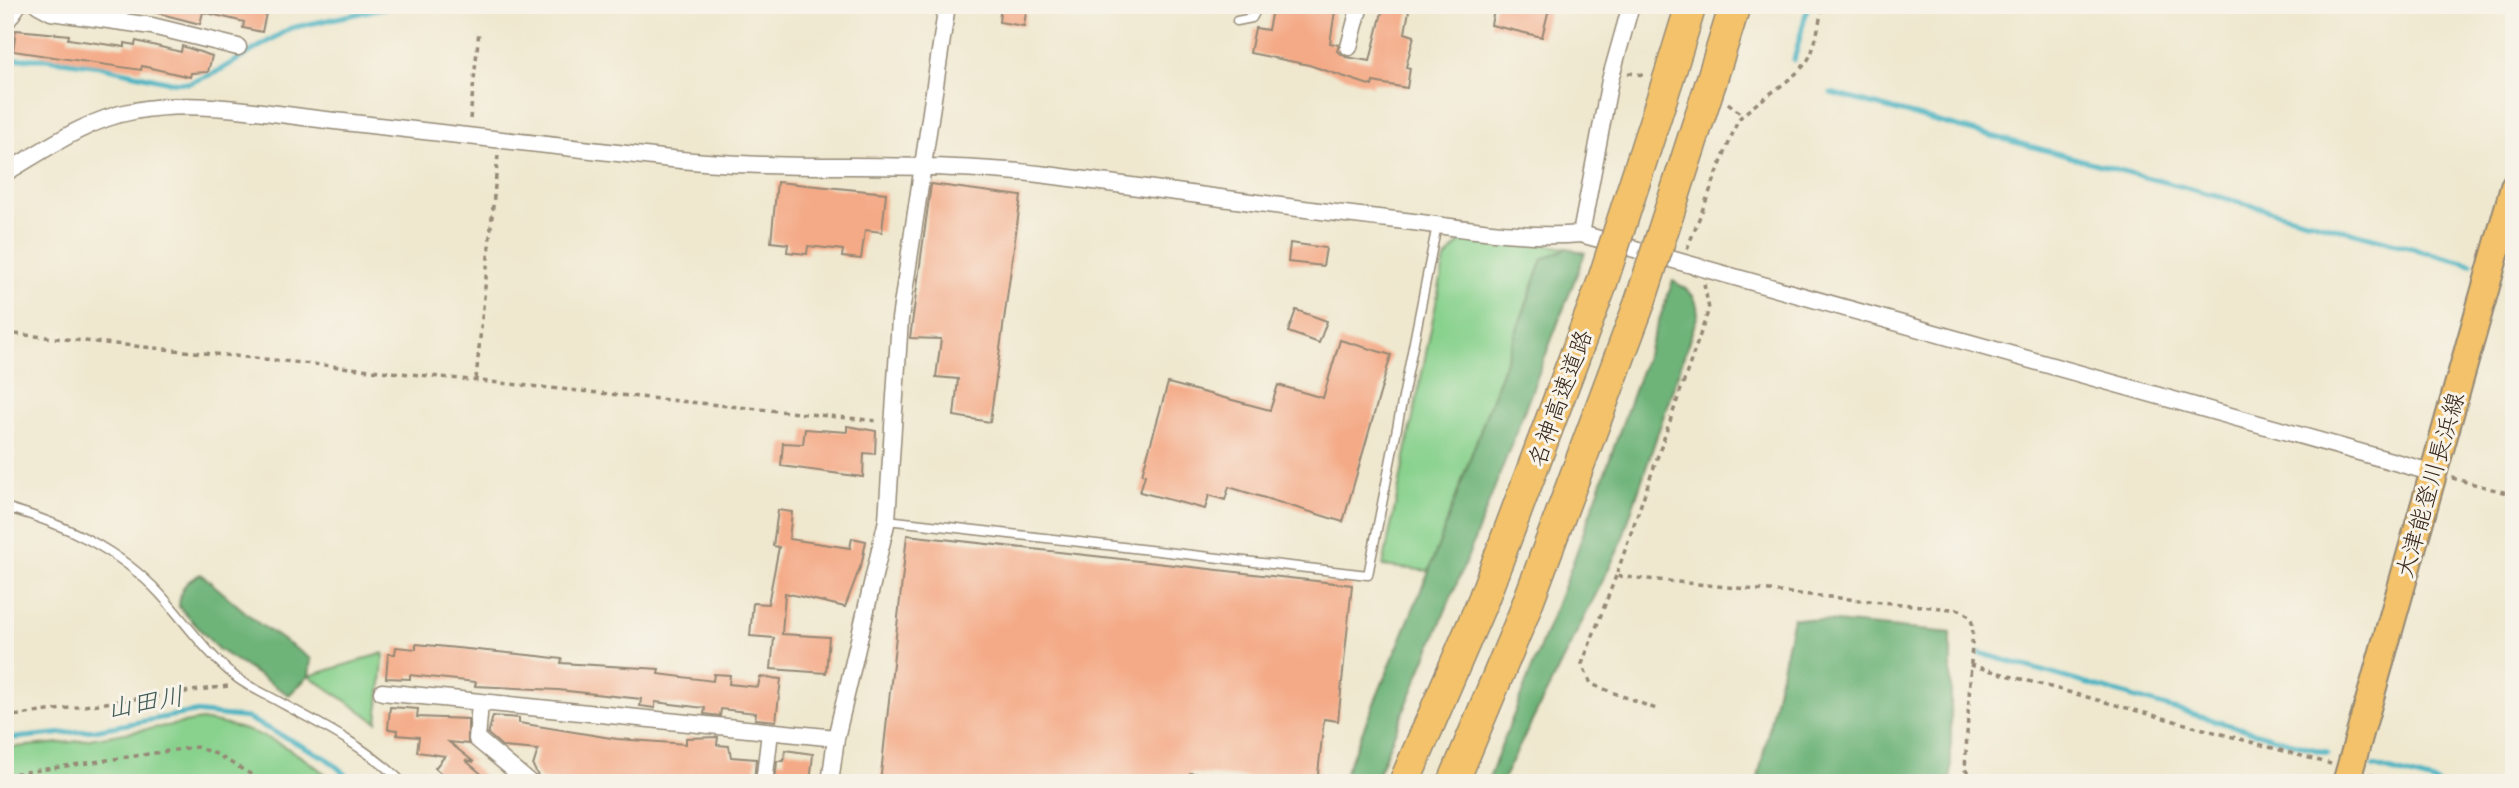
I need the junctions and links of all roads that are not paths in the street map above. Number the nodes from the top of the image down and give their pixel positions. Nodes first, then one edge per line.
1 (18, 5) edge
2 (38, 5) edge
3 (947, 5) edge
4 (1259, 5) edge
5 (1360, 5) edge
6 (1631, 5) edge
7 (1691, 5) edge
8 (1735, 5) edge
9 (1237, 21) dead end
10 (5, 24) edge
11 (238, 47) dead end
12 (1349, 47) dead end
13 (920, 167) junction
14 (5, 173) edge
15 (2514, 187) edge
16 (1437, 225) junction
17 (1581, 234) junction
18 (2434, 473) junction
19 (5, 507) edge
20 (887, 520) junction
21 (382, 692) dead end
22 (480, 703) junction
23 (770, 733) junction
24 (836, 738) junction
25 (2348, 776) edge
26 (403, 783) edge
27 (530, 783) edge
28 (764, 783) edge
29 (830, 783) edge
30 (1404, 783) edge
31 (1453, 783) edge

1 - 10 street
2 - 11 street
3 - 13 street
4 - 9 lane
5 - 12 street
6 - 17 street
7 - 30 highway, 名神高速道路, bridge
8 - 31 highway, 名神高速道路, bridge
13 - 14 street
13 - 16 street
13 - 20 street
15 - 18 main road, 大津能登川長浜線
16 - 17 street
16 - 20 lane
17 - 18 street
18 - 25 main road, 大津能登川長浜線
19 - 26 lane
20 - 24 street
21 - 22 street
22 - 23 street
22 - 27 street
23 - 24 street
23 - 28 street
24 - 29 street

